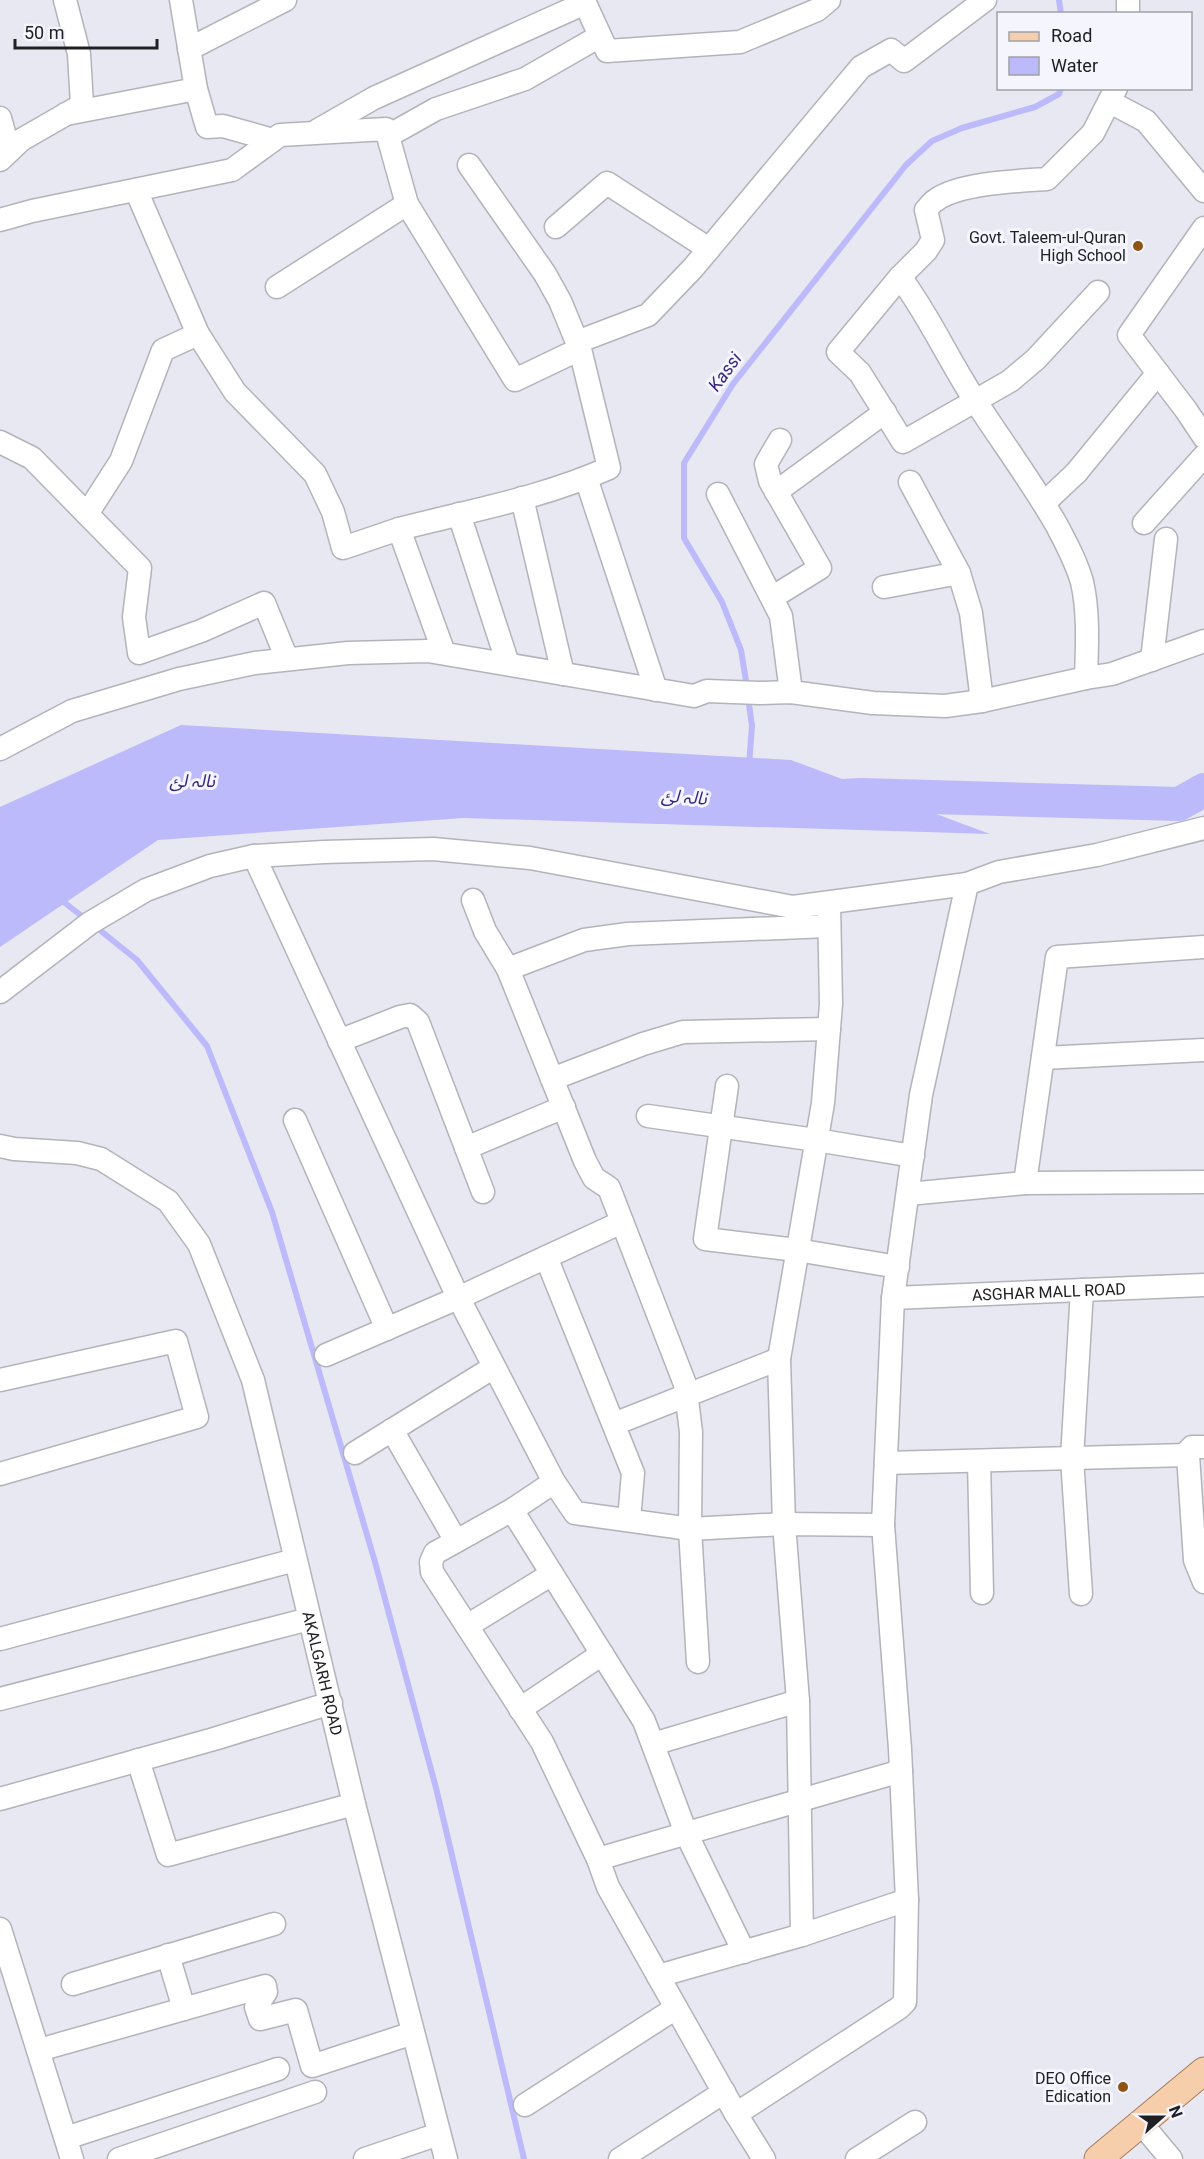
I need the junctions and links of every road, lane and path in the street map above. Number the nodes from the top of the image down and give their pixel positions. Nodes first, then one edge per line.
1 (65, 0) edge
2 (182, 0) edge
3 (285, 0) edge
4 (829, 0) edge
5 (985, 0) edge
6 (584, 2) edge
7 (600, 36) junction
8 (189, 49) junction
9 (196, 89) junction
10 (1113, 95) edge
11 (66, 114) junction
12 (0, 118) edge
13 (313, 133) junction
14 (388, 136) junction
15 (273, 140) junction
16 (5, 155) edge
17 (470, 165) dead end
18 (136, 190) junction
19 (1204, 191) edge
20 (407, 204) junction
21 (0, 220) edge
22 (556, 227) dead end
23 (1204, 228) edge
24 (709, 249) junction
25 (900, 277) junction
26 (277, 287) dead end
27 (1098, 292) dead end
28 (198, 334) junction
29 (579, 345) junction
30 (1158, 373) junction
31 (975, 400) junction
32 (1195, 405) edge
33 (885, 412) junction
34 (1204, 437) edge
35 (780, 440) dead end
36 (0, 442) edge
37 (1204, 456) edge
38 (586, 478) junction
39 (910, 482) dead end
40 (776, 492) junction
41 (718, 494) dead end
42 (522, 498) junction
43 (1044, 503) junction
44 (87, 514) junction
45 (459, 514) junction
46 (1144, 523) dead end
47 (399, 529) junction
48 (1166, 539) dead end
49 (959, 573) junction
50 (884, 587) dead end
51 (773, 597) junction
52 (1204, 641) edge
53 (444, 653) junction
54 (287, 659) junction
55 (1152, 660) junction
56 (508, 664) junction
57 (563, 674) junction
58 (1086, 678) junction
59 (656, 690) junction
60 (791, 692) junction
61 (982, 701) junction
62 (0, 749) edge
63 (1204, 828) edge
64 (254, 856) junction
65 (968, 884) junction
66 (473, 900) dead end
67 (829, 903) junction
68 (829, 926) junction
69 (1204, 947) edge
70 (508, 969) junction
71 (0, 992) edge
72 (829, 1029) junction
73 (339, 1041) junction
74 (1204, 1050) edge
75 (1043, 1058) junction
76 (552, 1079) junction
77 (727, 1086) dead end
78 (564, 1107) junction
79 (648, 1116) dead end
80 (295, 1120) dead end
81 (721, 1126) junction
82 (816, 1140) junction
83 (0, 1146) edge
84 (466, 1148) junction
85 (913, 1156) junction
86 (1025, 1182) junction
87 (1204, 1182) edge
88 (483, 1192) dead end
89 (908, 1194) junction
90 (622, 1222) junction
91 (797, 1250) junction
92 (546, 1257) junction
93 (898, 1267) junction
94 (1204, 1286) edge
95 (1082, 1290) junction
96 (458, 1298) junction
97 (893, 1298) junction
98 (387, 1329) junction
99 (326, 1355) dead end
100 (779, 1359) junction
101 (494, 1367) junction
102 (0, 1380) edge
103 (687, 1395) junction
104 (614, 1424) junction
105 (392, 1430) junction
106 (1196, 1451) edge
107 (354, 1453) dead end
108 (1072, 1458) junction
109 (979, 1461) junction
110 (886, 1463) junction
111 (0, 1473) edge
112 (554, 1482) junction
113 (512, 1510) junction
114 (629, 1520) junction
115 (784, 1524) junction
116 (884, 1525) junction
117 (690, 1529) junction
118 (456, 1541) junction
119 (295, 1560) junction
120 (552, 1574) junction
121 (1204, 1582) edge
122 (982, 1593) dead end
123 (1081, 1594) dead end
124 (309, 1619) junction
125 (467, 1626) junction
126 (0, 1639) edge
127 (602, 1654) junction
128 (698, 1662) dead end
129 (0, 1699) edge
130 (798, 1701) junction
131 (331, 1703) junction
132 (520, 1709) junction
133 (653, 1744) junction
134 (138, 1760) junction
135 (901, 1771) junction
136 (0, 1799) edge
137 (800, 1801) junction
138 (354, 1804) junction
139 (686, 1833) junction
140 (598, 1859) junction
141 (907, 1900) junction
142 (274, 1924) dead end
143 (0, 1929) edge
144 (802, 1935) junction
145 (744, 1952) junction
146 (168, 1955) junction
147 (658, 1976) junction
148 (73, 1984) dead end
149 (676, 2008) junction
150 (184, 2009) junction
151 (413, 2033) junction
152 (39, 2050) junction
153 (278, 2069) dead end
154 (1204, 2071) edge
155 (315, 2092) dead end
156 (724, 2092) junction
157 (525, 2105) dead end
158 (736, 2114) junction
159 (915, 2122) dead end
160 (1142, 2123) junction
161 (439, 2134) junction
162 (69, 2148) edge
163 (119, 2159) edge
164 (365, 2159) edge
165 (446, 2159) edge
166 (620, 2159) edge
167 (764, 2159) edge
168 (857, 2159) edge
169 (1098, 2159) edge
170 (1171, 2159) edge

1 - 11 street
2 - 8 street
3 - 8 street
4 - 7 street
5 - 24 street
6 - 7 street
6 - 13 street
7 - 14 street
8 - 9 street
9 - 11 street
9 - 15 street
10 - 19 street
10 - 25 street
11 - 16 street
12 - 16 street
13 - 14 street
13 - 15 street
14 - 20 street
15 - 18 street
17 - 29 street
18 - 21 street
18 - 28 street
20 - 26 street
20 - 29 street
22 - 24 street
23 - 30 street
24 - 29 street
25 - 31 street
25 - 33 street
27 - 31 street
28 - 44 street
28 - 47 street
29 - 38 street
30 - 32 street
30 - 43 street
31 - 33 street
31 - 43 street
32 - 34 street
33 - 40 street
35 - 40 street
36 - 44 street
37 - 46 street
38 - 42 street
38 - 59 street
39 - 49 street
40 - 51 street
41 - 51 street
42 - 45 street
42 - 57 street
43 - 58 street
44 - 54 street
45 - 47 street
45 - 56 street
47 - 53 street
48 - 55 street
49 - 50 street
49 - 61 street
51 - 60 street
52 - 55 street
53 - 54 street
53 - 56 street
54 - 62 street
55 - 58 street
56 - 57 street
57 - 59 street
58 - 61 street
59 - 60 street
60 - 61 street
63 - 65 street
64 - 67 street
64 - 71 street
64 - 73 street
65 - 67 street
65 - 85 street
66 - 70 street
67 - 68 street
68 - 70 street
68 - 72 street
69 - 75 street
70 - 76 street
72 - 76 street
72 - 82 street
73 - 84 street
73 - 96 street
74 - 75 street
75 - 86 street
76 - 78 street
77 - 81 street
78 - 84 street
78 - 90 street
79 - 81 street
80 - 98 street
81 - 82 street
81 - 91 street
82 - 85 street
82 - 91 street
83 - 119 street, AKALGARH ROAD
84 - 88 street
85 - 89 street
86 - 87 street
86 - 89 street
89 - 93 street
90 - 92 street
90 - 103 street
91 - 93 street
91 - 100 street
92 - 96 street
92 - 104 street
93 - 97 street
94 - 95 street, ASGHAR MALL ROAD
95 - 97 street, ASGHAR MALL ROAD
95 - 108 street
96 - 98 street
96 - 101 street
97 - 110 street
98 - 99 street
100 - 103 street
100 - 115 street
101 - 105 street
101 - 112 street
102 - 111 street
103 - 104 street
103 - 117 street
104 - 114 street
105 - 107 street
105 - 118 street
106 - 108 street
106 - 121 street
108 - 109 street
108 - 123 street
109 - 110 street
109 - 122 street
110 - 116 street
112 - 113 street
112 - 114 street
113 - 118 street
113 - 120 street
114 - 117 street
115 - 116 street
115 - 117 street
115 - 130 street
116 - 135 street
117 - 128 street
118 - 125 street
119 - 124 street, AKALGARH ROAD
119 - 126 street
120 - 125 street
120 - 127 street
124 - 129 street
124 - 131 street, AKALGARH ROAD
125 - 132 street
127 - 132 street
127 - 133 street
130 - 133 street
130 - 137 street
131 - 134 street
131 - 138 street, AKALGARH ROAD
132 - 140 street
133 - 139 street
134 - 136 street
134 - 138 street
135 - 137 street
135 - 141 street
137 - 139 street
137 - 144 street
138 - 151 street, AKALGARH ROAD
139 - 140 street
139 - 145 street
140 - 147 street
141 - 144 street
141 - 158 street
142 - 146 street
143 - 152 street
144 - 145 street
145 - 147 street
146 - 148 street
146 - 150 street
147 - 149 street
149 - 156 street
149 - 157 street
150 - 151 street
150 - 152 street
151 - 161 street, AKALGARH ROAD
152 - 162 street
153 - 162 street
154 - 160 main road
155 - 163 street
156 - 158 street
156 - 166 street
158 - 167 street
159 - 168 street
160 - 169 main road
160 - 170 street
161 - 164 street
161 - 165 street, AKALGARH ROAD

